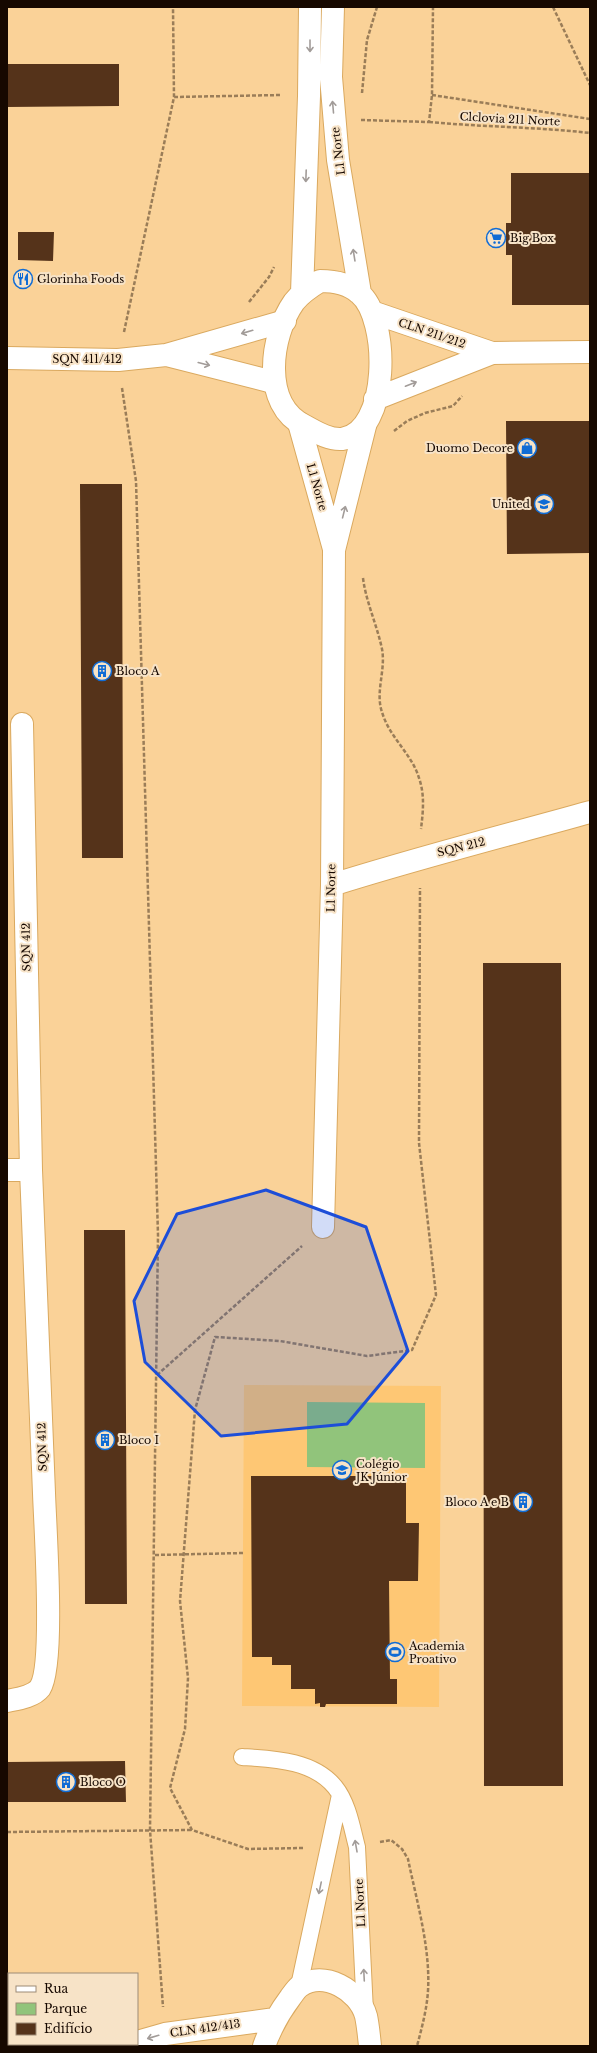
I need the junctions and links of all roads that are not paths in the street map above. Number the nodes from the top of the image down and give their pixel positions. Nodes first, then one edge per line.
1 (310, 7) edge
2 (333, 7) edge
3 (349, 7) edge
4 (333, 36) junction
5 (302, 293) junction
6 (360, 293) junction
7 (372, 312) junction
8 (285, 321) junction
9 (590, 352) edge
10 (492, 353) junction
11 (166, 355) junction
12 (7, 358) edge
13 (274, 382) junction
14 (375, 399) junction
15 (299, 424) junction
16 (364, 426) junction
17 (334, 550) junction
18 (22, 724) dead end
19 (590, 812) edge
20 (332, 885) junction
21 (7, 1170) edge
22 (31, 1170) junction
23 (323, 1227) road end
24 (7, 1701) edge
25 (242, 1757) dead end
26 (340, 1795) junction
27 (299, 1986) junction
28 (365, 2014) junction
29 (274, 2019) junction
30 (138, 2042) edge
31 (264, 2046) edge
32 (370, 2046) edge

1 -> 5 street
2 - 4 street, L1 Norte
3 - 4 street
6 -> 4 street, L1 Norte
5 - 6 street
5 - 8 street
6 - 7 street
7 - 10 street, CLN 211/212
7 - 14 street
8 -> 11 street, SQN 411/412
8 - 13 street
9 - 10 street, CLN 211/212
14 -> 10 street, CLN 211/212
11 - 12 street, SQN 411/412
11 -> 13 street, SQN 411/412
13 - 15 street
14 - 16 street
15 - 16 street
15 - 17 street, L1 Norte
17 -> 16 street, L1 Norte
17 - 20 street, L1 Norte
18 - 22 street, SQN 412
19 - 20 street, SQN 212
20 - 23 street, L1 Norte
21 - 22 street
22 - 24 street, SQN 412
25 - 26 lane, L1 Norte
26 -> 27 lane
28 -> 26 lane, L1 Norte
27 - 28 street
27 - 29 street
28 - 32 street
29 -> 30 street, CLN 412/413
29 - 31 street

